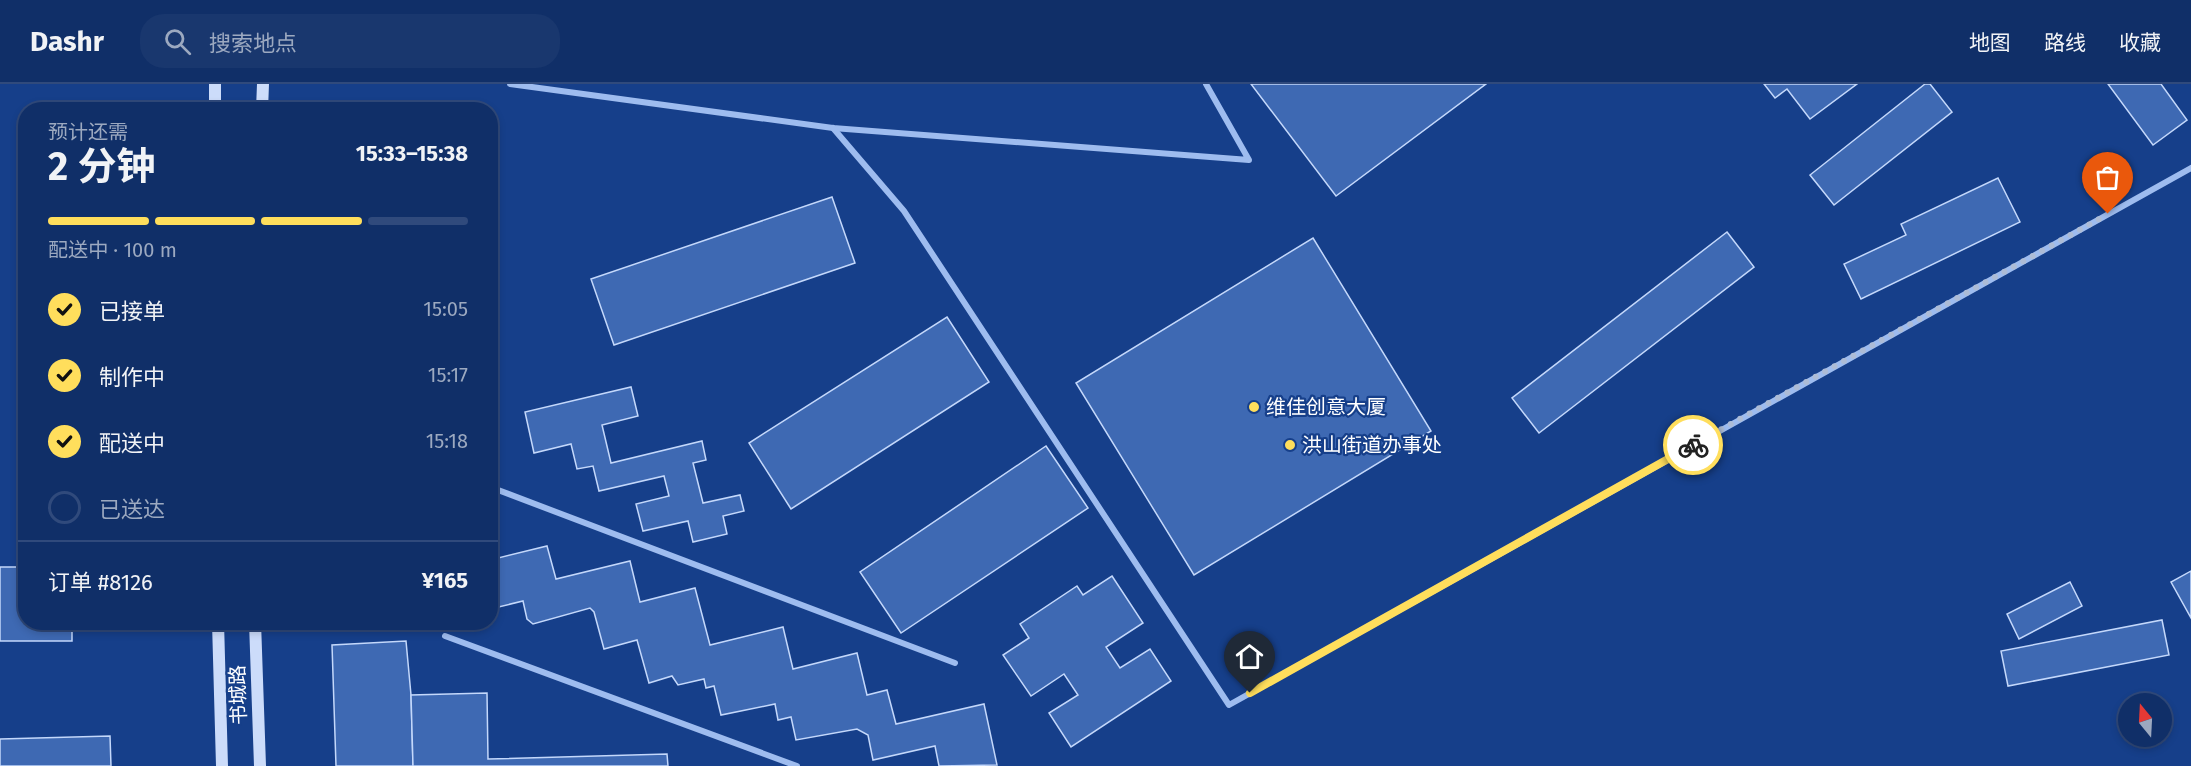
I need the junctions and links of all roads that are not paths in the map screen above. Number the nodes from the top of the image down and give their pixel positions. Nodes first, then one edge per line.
1 (216, 84) edge
2 (263, 84) edge
3 (510, 84) edge
4 (1206, 84) edge
5 (215, 102) edge
6 (262, 102) edge
7 (833, 128) junction
8 (2191, 168) edge
9 (498, 490) edge
10 (218, 630) edge
11 (255, 630) edge
12 (445, 636) dead end
13 (955, 663) dead end
14 (222, 766) edge
15 (260, 766) edge
16 (797, 766) edge

1 - 5 main road
2 - 6 main road
3 - 7 street
4 - 7 street
7 - 8 street
9 - 13 street
10 - 14 main road, 书城路
11 - 15 main road, 书城路
12 - 16 street

